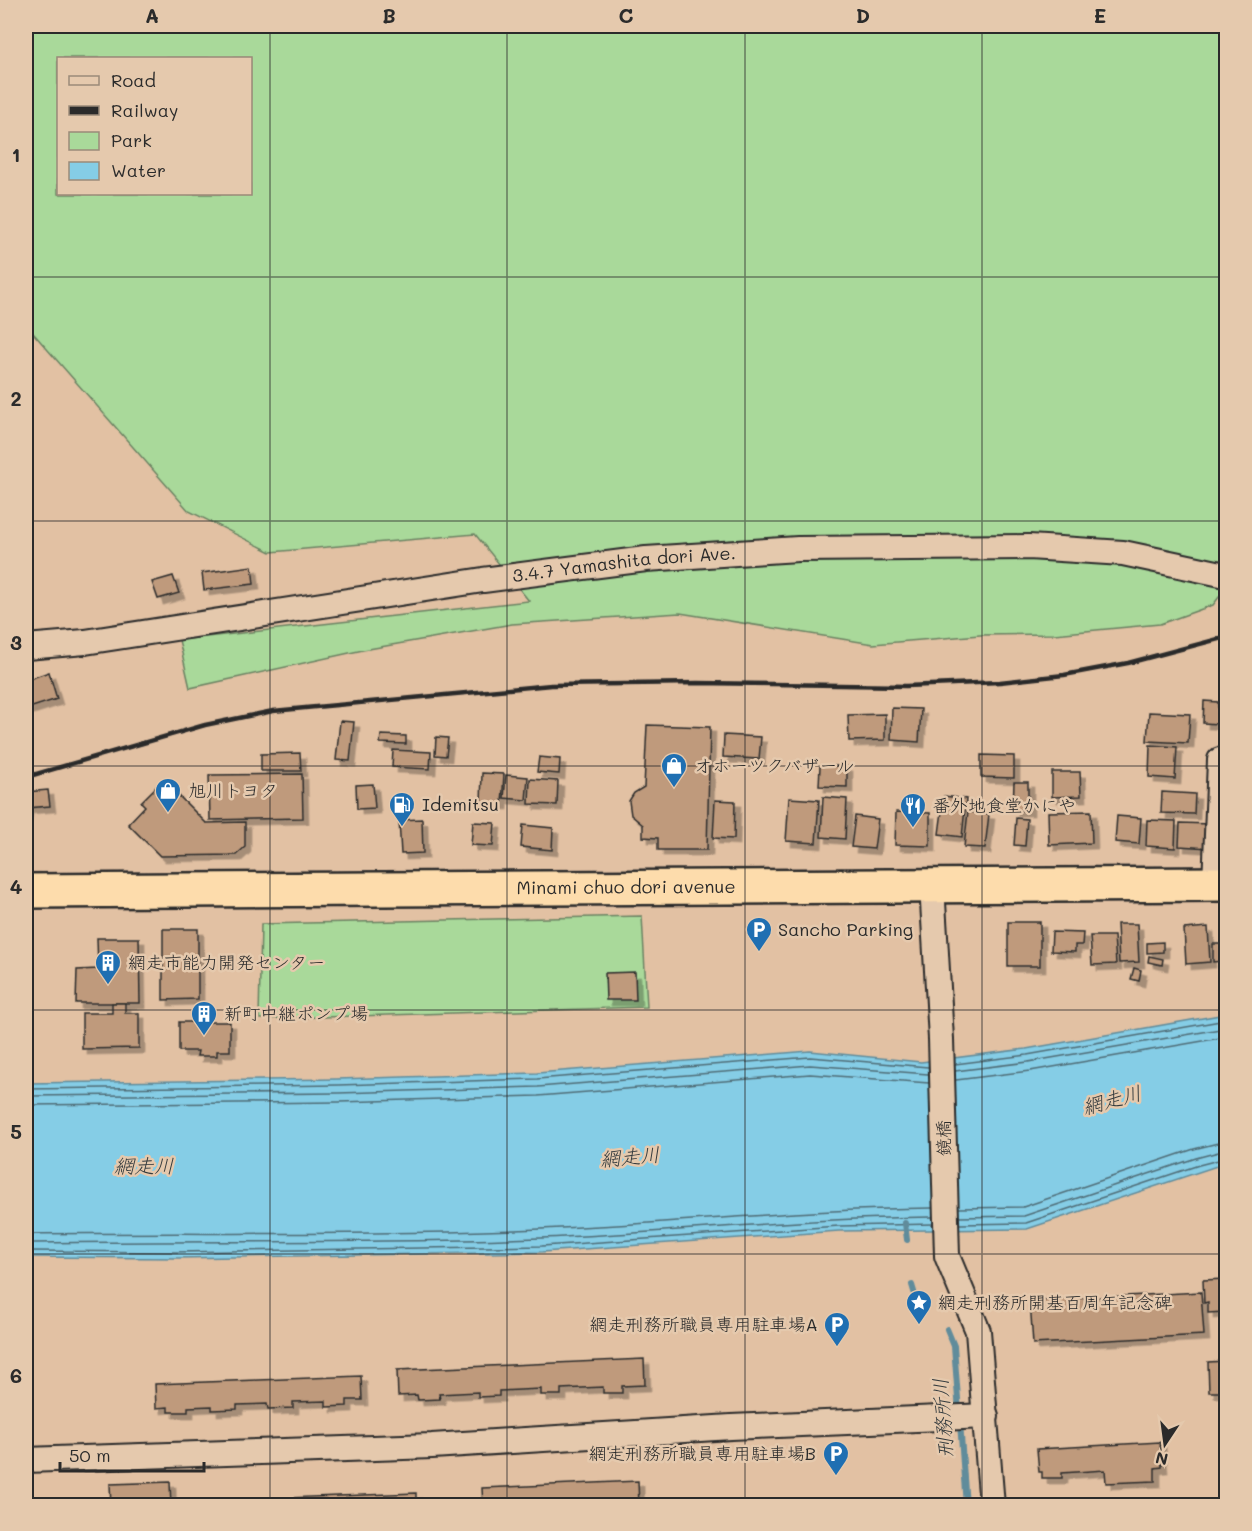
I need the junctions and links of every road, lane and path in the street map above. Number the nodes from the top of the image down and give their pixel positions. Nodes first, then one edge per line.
1 (1227, 575) edge
2 (26, 647) edge
3 (1220, 760) dead end
4 (1221, 884) edge
5 (932, 885) junction
6 (26, 891) edge
7 (969, 1416) junction
8 (26, 1460) edge
9 (992, 1506) edge

1 - 2 street, 3.4.7 Yamashita dori Ave.
3 - 4 street
4 - 5 highway, Minami chuo dori avenue
5 - 6 highway, Minami chuo dori avenue
5 - 7 street, 鏡橋
7 - 8 street
7 - 9 street, 鏡橋

